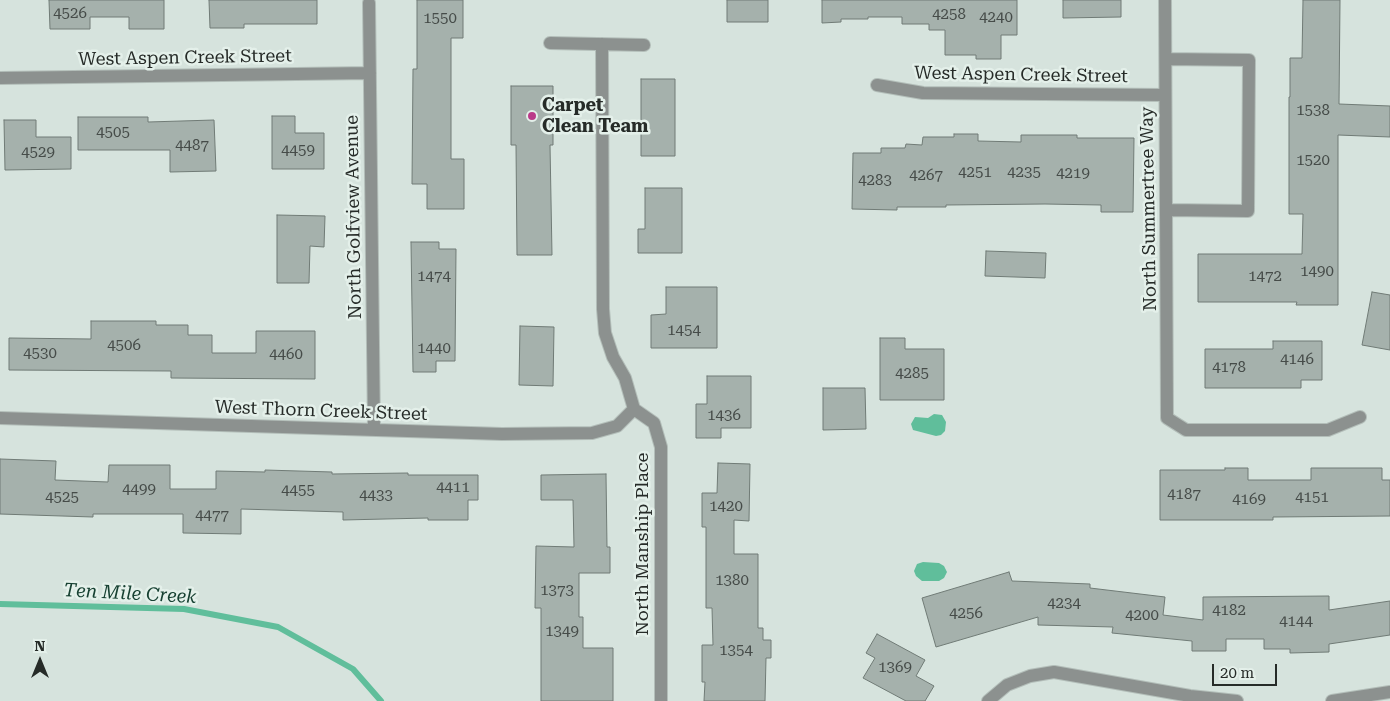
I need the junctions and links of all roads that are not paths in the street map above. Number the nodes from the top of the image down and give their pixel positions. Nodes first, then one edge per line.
1 (1165, 0) edge
2 (369, 1) edge
3 (550, 43) dead end
4 (602, 44) junction
5 (644, 45) dead end
6 (1166, 59) junction
7 (370, 73) junction
8 (0, 78) edge
9 (877, 85) dead end
10 (1165, 95) junction
11 (1167, 210) junction
12 (634, 409) junction
13 (1360, 417) dead end
14 (0, 418) edge
15 (374, 430) junction
16 (1390, 692) edge
17 (661, 701) edge
18 (988, 701) edge
19 (1237, 701) edge
20 (1332, 701) edge

1 - 6 street, North Summertree Way
2 - 7 street, North Golfview Avenue
3 - 4 street
4 - 5 street
4 - 12 street
6 - 10 street, North Summertree Way
6 - 11 street
7 - 8 street, West Aspen Creek Street
7 - 15 street, North Golfview Avenue
9 - 10 street, West Aspen Creek Street
10 - 11 street, North Summertree Way
11 - 13 street, North Summertree Way
12 - 15 street, West Thorn Creek Street
12 - 17 street, North Manship Place
14 - 15 street, West Thorn Creek Street
16 - 20 street
18 - 19 street

